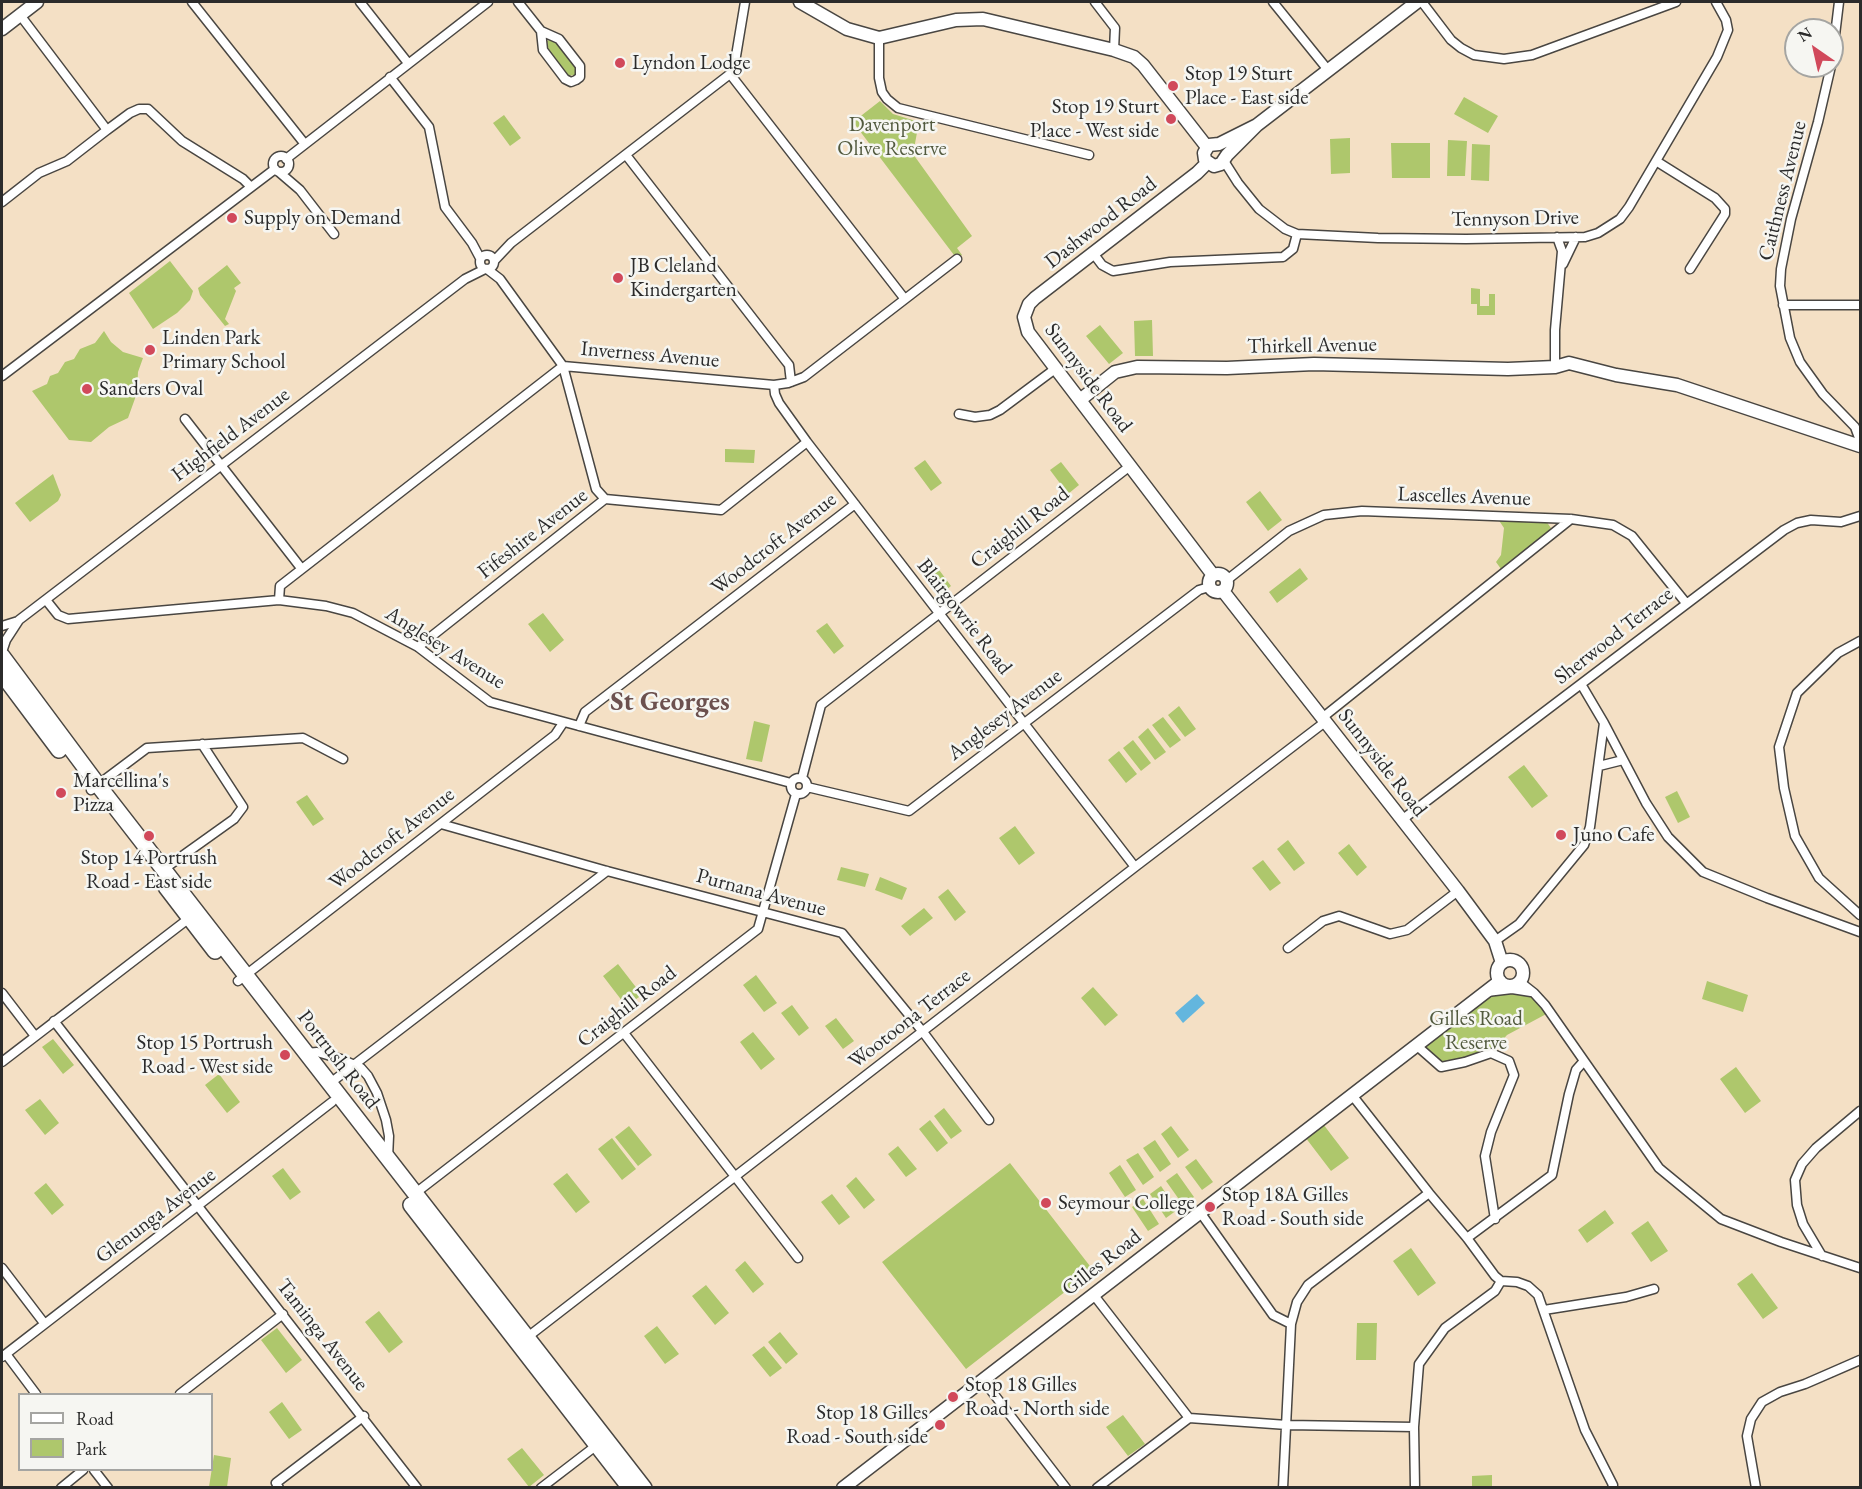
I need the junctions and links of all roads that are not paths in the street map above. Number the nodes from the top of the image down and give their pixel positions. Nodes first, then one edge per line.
1 (37, 2) edge
2 (192, 2) edge
3 (360, 2) edge
4 (488, 2) edge
5 (518, 2) edge
6 (745, 2) edge
7 (800, 2) edge
8 (1095, 2) edge
9 (1273, 2) edge
10 (1417, 2) edge
11 (1422, 2) edge
12 (1676, 2) edge
13 (1716, 2) edge
14 (1839, 2) edge
15 (20, 15) junction
16 (1837, 18) edge
17 (2, 29) edge
18 (541, 31) junction
19 (879, 38) junction
20 (1114, 50) junction
21 (408, 63) junction
22 (1328, 70) junction
23 (730, 74) junction
24 (390, 77) junction
25 (1828, 78) edge
26 (1257, 125) junction
27 (107, 130) junction
28 (304, 143) junction
29 (1213, 145) junction
30 (626, 155) junction
31 (1089, 155) dead end
32 (1226, 158) junction
33 (1656, 161) junction
34 (287, 162) junction
35 (1207, 163) junction
36 (277, 170) junction
37 (250, 187) junction
38 (300, 190) junction
39 (2, 202) edge
40 (334, 234) dead end
41 (1297, 234) junction
42 (1557, 237) junction
43 (1576, 237) junction
44 (1093, 254) junction
45 (957, 258) dead end
46 (487, 262) junction
47 (1560, 269) junction
48 (1690, 269) dead end
49 (904, 298) junction
50 (1783, 305) junction
51 (1860, 305) edge
52 (1024, 317) joint
53 (563, 366) junction
54 (1555, 367) junction
55 (1055, 369) junction
56 (2, 376) edge
57 (791, 382) junction
58 (774, 385) junction
59 (1080, 400) junction
60 (959, 414) dead end
61 (185, 419) dead end
62 (807, 442) junction
63 (1859, 445) edge
64 (220, 466) junction
65 (1130, 466) junction
66 (605, 500) junction
67 (855, 504) junction
68 (1860, 516) edge
69 (1571, 519) junction
70 (301, 568) junction
71 (1211, 581) junction
72 (1225, 586) junction
73 (46, 600) junction
74 (279, 600) junction
75 (1686, 603) junction
76 (939, 614) junction
77 (19, 620) junction
78 (2, 626) edge
79 (1860, 641) edge
80 (417, 647) junction
81 (2, 654) edge
82 (2, 675) edge
83 (1581, 684) junction
84 (1324, 720) junction
85 (563, 723) junction
86 (1024, 723) junction
87 (1604, 723) junction
88 (579, 726) junction
89 (202, 744) junction
90 (343, 759) dead end
91 (1623, 760) junction
92 (1599, 766) junction
93 (802, 778) junction
94 (790, 783) junction
95 (94, 787) junction
96 (807, 787) junction
97 (796, 794) junction
98 (1402, 819) junction
99 (441, 824) junction
100 (1135, 867) junction
101 (164, 869) junction
102 (607, 871) junction
103 (1458, 891) junction
104 (764, 913) junction
105 (194, 914) junction
106 (1860, 915) edge
107 (1860, 932) edge
108 (1495, 941) junction
109 (1288, 948) dead end
110 (1502, 963) junction
111 (242, 978) junction
112 (1500, 981) junction
113 (1520, 982) junction
114 (1486, 992) junction
115 (2, 993) edge
116 (1534, 993) junction
117 (54, 1022) junction
118 (923, 1032) junction
119 (624, 1033) junction
120 (35, 1036) junction
121 (1416, 1045) junction
122 (306, 1053) junction
123 (1584, 1061) junction
124 (2, 1062) edge
125 (354, 1064) junction
126 (329, 1084) junction
127 (1352, 1095) junction
128 (332, 1102) junction
129 (1860, 1111) edge
130 (989, 1120) dead end
131 (388, 1159) junction
132 (735, 1177) junction
133 (1429, 1193) junction
134 (411, 1196) junction
135 (198, 1206) junction
136 (1200, 1212) junction
137 (1495, 1219) junction
138 (1467, 1238) junction
139 (1822, 1256) junction
140 (798, 1258) dead end
141 (2, 1268) edge
142 (1860, 1268) edge
143 (1501, 1281) junction
144 (1654, 1289) dead end
145 (1093, 1294) junction
146 (1544, 1310) junction
147 (283, 1314) junction
148 (45, 1323) junction
149 (1291, 1324) junction
150 (522, 1341) junction
151 (4, 1356) edge
152 (1860, 1360) edge
153 (983, 1380) junction
154 (34, 1393) edge
155 (183, 1393) edge
156 (364, 1416) junction
157 (1189, 1418) junction
158 (1287, 1425) junction
159 (1414, 1427) junction
160 (597, 1445) junction
161 (82, 1471) edge
162 (95, 1471) edge
163 (60, 1488) edge
164 (108, 1488) edge
165 (279, 1488) edge
166 (417, 1488) edge
167 (541, 1488) edge
168 (630, 1488) edge
169 (644, 1488) edge
170 (843, 1488) edge
171 (1066, 1488) edge
172 (1097, 1488) edge
173 (1283, 1488) edge
174 (1415, 1488) edge
175 (1612, 1488) edge
176 (1756, 1488) edge

1 - 15 street
2 - 28 street
3 - 21 street
4 - 21 street
5 - 18 street
6 - 23 street
7 - 19 street
8 - 20 street
9 - 22 street
10 - 22 street
11 - 12 street
13 - 33 street, Tennyson Drive
14 - 16 street
15 - 17 street
15 - 27 street
18 - 18 street
19 - 20 street
19 - 31 street
20 - 29 street
21 - 24 street
22 - 26 street
23 - 30 street, Highfield Avenue
23 - 49 street
24 - 28 street
24 - 46 street
25 - 50 street, Caithness Avenue
26 - 29 street
26 - 32 street
27 - 37 street
27 - 39 street
28 - 34 street
29 - 32 street
29 - 35 street
30 - 46 street, Highfield Avenue
30 - 57 street
32 - 35 street
32 - 41 street, Tennyson Drive
33 - 43 street, Tennyson Drive
33 - 48 street
34 - 36 street
34 - 36 street
34 - 38 street
35 - 44 street, Dashwood Road
36 - 37 street
36 - 38 street
37 - 56 street
38 - 40 street
41 - 42 street, Tennyson Drive
41 - 44 street
42 - 43 street, Tennyson Drive
42 - 47 street
43 - 47 street
44 - 52 street, Dashwood Road
45 - 49 street, Inverness Avenue
46 - 53 street
46 - 64 street, Highfield Avenue
47 - 54 street
49 - 57 street, Inverness Avenue
50 - 51 street
50 - 63 street, Caithness Avenue
52 - 55 street, Sunnyside Road
53 - 58 street, Inverness Avenue
53 - 66 street
53 - 70 street, Inverness Avenue
54 - 59 street, Thirkell Avenue
54 - 63 street, Thirkell Avenue
55 - 59 street, Sunnyside Road
55 - 60 street
57 - 58 street, Inverness Avenue
58 - 62 street, Blairgowrie Road
59 - 65 street, Sunnyside Road
61 - 64 street
62 - 66 street, Fifeshire Avenue
62 - 67 street, Blairgowrie Road
64 - 70 street
64 - 73 street, Highfield Avenue
65 - 71 street, Sunnyside Road
65 - 76 street, Craighill Road
66 - 80 street, Fifeshire Avenue
67 - 76 street, Blairgowrie Road
67 - 88 street, Woodcroft Avenue
68 - 75 street, Sherwood Terrace
69 - 72 street, Lascelles Avenue
69 - 75 street, Lascelles Avenue
69 - 84 street, Wootoona Terrace
70 - 74 street, Inverness Avenue
71 - 72 street
71 - 86 street, Anglesey Avenue
72 - 84 street, Sunnyside Road
73 - 74 street, Anglesey Avenue
73 - 77 street, Highfield Avenue
74 - 80 street, Anglesey Avenue
75 - 83 street, Sherwood Terrace
76 - 86 street, Blairgowrie Road
76 - 93 street, Craighill Road
77 - 78 street, Highfield Avenue
77 - 81 street, Highfield Avenue
79 - 106 street
80 - 85 street, Anglesey Avenue
81 - 95 highway, Portrush Road
82 - 95 highway, Portrush Road
83 - 87 street
83 - 98 street, Sherwood Terrace
84 - 98 street, Sunnyside Road
84 - 100 street, Wootoona Terrace
85 - 88 street, Anglesey Avenue
85 - 99 street, Woodcroft Avenue
86 - 96 street, Anglesey Avenue
86 - 100 street, Blairgowrie Road
87 - 91 street
87 - 92 street
88 - 94 street, Anglesey Avenue
89 - 90 street
89 - 95 street
89 - 101 street
91 - 92 street
91 - 107 street
92 - 108 street
93 - 94 street
93 - 96 street
94 - 97 street
95 - 101 highway, Portrush Road
95 - 105 highway, Portrush Road
96 - 97 street
97 - 104 street, Craighill Road
98 - 103 street, Sunnyside Road
99 - 102 street, Purnana Avenue
99 - 111 street, Woodcroft Avenue
100 - 118 street, Wootoona Terrace
101 - 105 highway, Portrush Road
102 - 104 street, Purnana Avenue
102 - 125 street
103 - 108 street, Sunnyside Road
103 - 109 street
104 - 118 street, Purnana Avenue
104 - 119 street, Craighill Road
105 - 111 highway, Portrush Road
105 - 117 street
108 - 110 street, Sunnyside Road
110 - 112 street
110 - 113 street
111 - 122 highway, Portrush Road
111 - 128 highway, Portrush Road
112 - 113 street
112 - 114 street, Gilles Road
113 - 116 street
114 - 116 street
114 - 121 street, Gilles Road
115 - 120 street
116 - 123 street
117 - 120 street
117 - 135 street, Taminga Avenue
118 - 130 street, Purnana Avenue
118 - 132 street, Wootoona Terrace
119 - 132 street
119 - 134 street, Craighill Road
120 - 124 street
121 - 127 street, Gilles Road
121 - 137 street
122 - 125 street
122 - 126 highway, Portrush Road
123 - 137 street
123 - 139 street
125 - 126 street
125 - 131 street
126 - 131 highway, Portrush Road
127 - 133 street
127 - 136 street, Gilles Road
128 - 134 highway, Portrush Road
128 - 135 street, Glenunga Avenue
129 - 139 street
131 - 134 highway, Portrush Road
132 - 140 street
132 - 150 street, Wootoona Terrace
133 - 138 street
133 - 149 street
134 - 150 highway, Portrush Road
135 - 147 street, Taminga Avenue
135 - 148 street, Glenunga Avenue
136 - 145 street, Gilles Road
136 - 149 street
137 - 138 street
138 - 143 street
139 - 142 street
141 - 148 street
143 - 146 street
143 - 159 street
144 - 146 street
145 - 153 street, Gilles Road
145 - 157 street
146 - 175 street
147 - 155 street
147 - 156 street, Taminga Avenue
148 - 151 street, Glenunga Avenue
149 - 158 street
150 - 160 highway, Portrush Road
150 - 169 highway, Portrush Road
151 - 154 street
152 - 176 street
153 - 170 street, Gilles Road
153 - 171 street
156 - 165 street
156 - 166 street, Taminga Avenue
157 - 158 street
157 - 172 street
158 - 159 street
158 - 173 street
159 - 174 street
160 - 167 street
160 - 168 highway, Portrush Road
161 - 163 street
162 - 164 street

